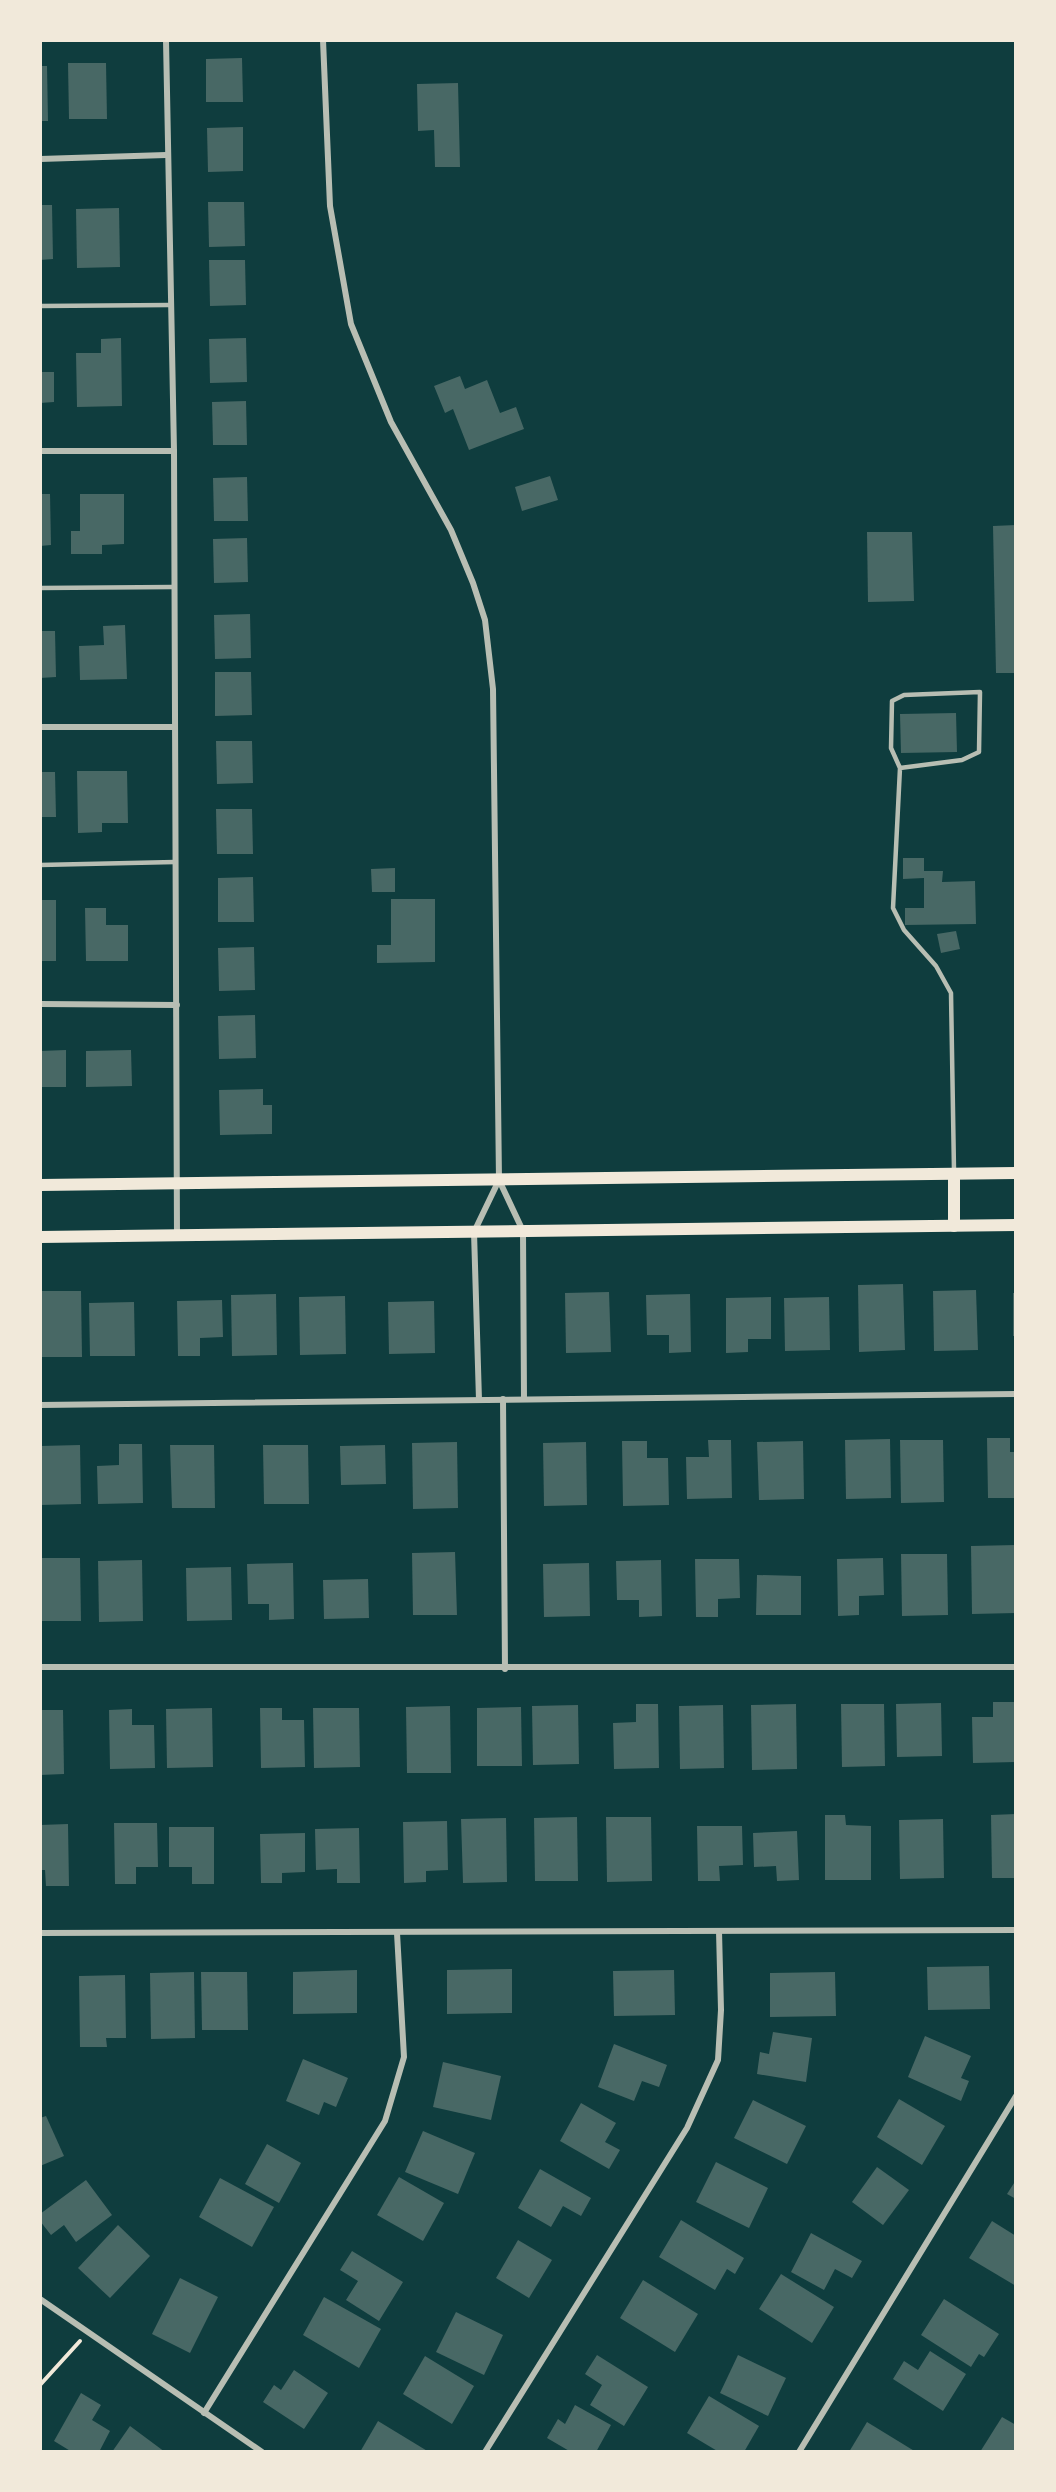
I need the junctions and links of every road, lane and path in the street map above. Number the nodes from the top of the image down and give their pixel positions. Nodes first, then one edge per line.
1 (166, 40) edge
2 (323, 40) edge
3 (166, 156) junction
4 (40, 159) edge
5 (170, 305) junction
6 (40, 306) edge
7 (40, 451) edge
8 (174, 451) junction
9 (173, 586) junction
10 (40, 588) edge
11 (40, 727) edge
12 (174, 727) junction
13 (900, 768) junction
14 (175, 862) junction
15 (40, 865) edge
16 (40, 1004) edge
17 (177, 1005) junction
18 (1016, 1173) edge
19 (954, 1174) junction
20 (499, 1180) junction
21 (178, 1183) junction
22 (40, 1185) edge
23 (1016, 1225) edge
24 (954, 1226) junction
25 (523, 1231) junction
26 (474, 1232) junction
27 (177, 1235) junction
28 (40, 1237) edge
29 (1016, 1394) edge
30 (503, 1399) junction
31 (524, 1399) junction
32 (479, 1400) junction
33 (40, 1405) edge
34 (40, 1667) edge
35 (1016, 1667) edge
36 (505, 1669) junction
37 (1016, 1930) edge
38 (719, 1932) junction
39 (40, 1933) edge
40 (397, 1933) junction
41 (1016, 2096) edge
42 (40, 2299) edge
43 (88, 2332) junction
44 (40, 2385) edge
45 (204, 2414) junction
46 (262, 2451) edge
47 (485, 2451) edge
48 (799, 2451) edge

1 - 3 street
2 - 20 street
3 - 4 street
3 - 5 street
5 - 6 lane
5 - 8 street
7 - 8 street
8 - 9 street
9 - 10 lane
9 - 12 street
11 - 12 street
12 - 14 street
13 - 13 lane
13 - 19 lane
14 - 15 lane
14 - 17 street
16 - 17 street
17 - 21 street
18 - 19 main road
19 - 20 main road
19 - 24 main road
20 - 21 main road
20 - 25 street
20 - 26 street
21 - 22 main road
21 - 27 street
23 - 24 main road
24 - 25 main road
25 - 26 main road
25 - 31 street
26 - 27 main road
26 - 32 street
27 - 28 main road
29 - 31 street
30 - 31 street
30 - 32 street
30 - 36 street
32 - 33 street
34 - 36 street
35 - 36 street
37 - 38 street
38 - 40 street
38 - 47 street
39 - 40 street
40 - 45 street
41 - 48 street
42 - 43 street
43 - 44 path
43 - 45 street
45 - 46 street

